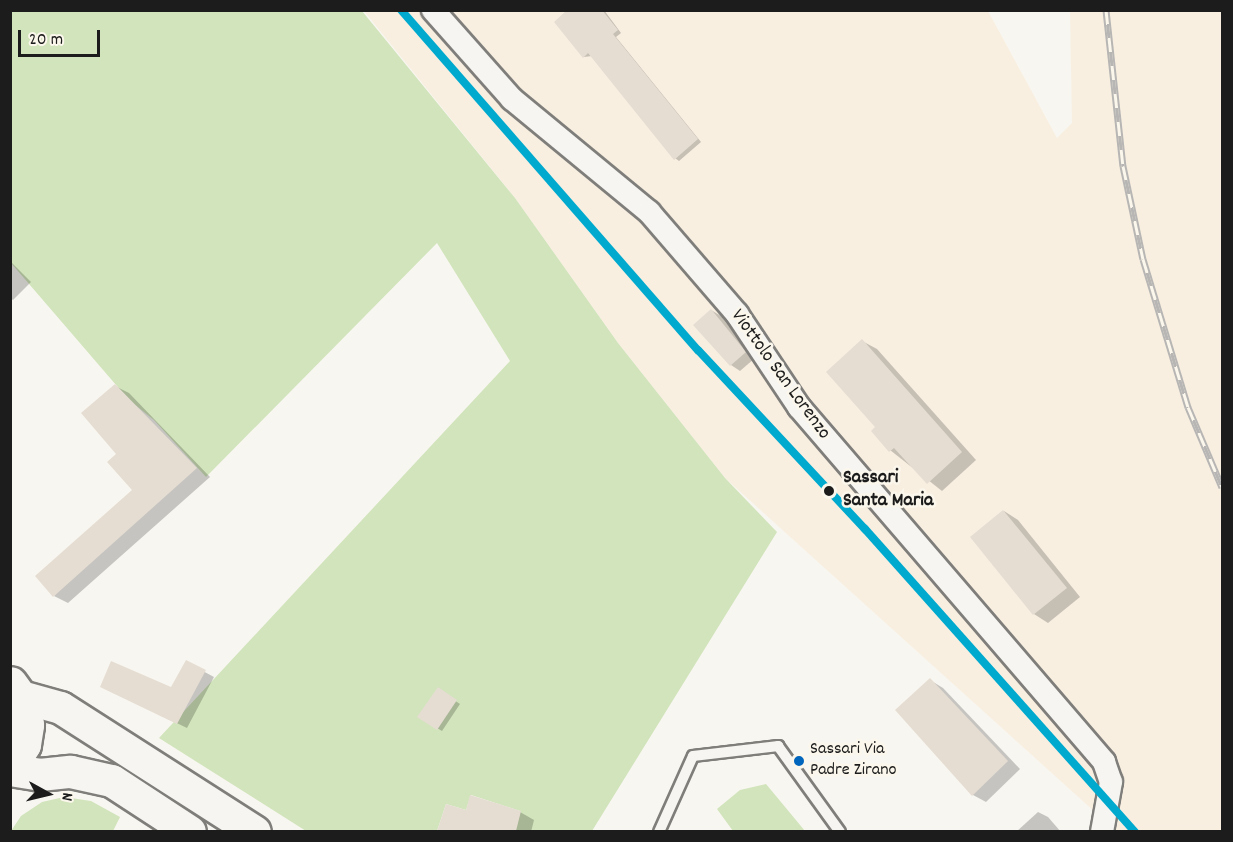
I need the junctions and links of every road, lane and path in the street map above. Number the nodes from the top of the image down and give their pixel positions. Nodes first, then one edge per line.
1 (433, 10) edge
2 (16, 690) edge
3 (20, 772) edge
4 (10, 795) edge
5 (190, 831) edge
6 (255, 831) edge
7 (658, 831) edge
8 (840, 831) edge
9 (1102, 831) edge

1 - 9 street, Viottolo San Lorenzo
2 - 3 main road
2 - 6 main road
3 - 4 main road
3 - 5 main road
7 - 8 lane

